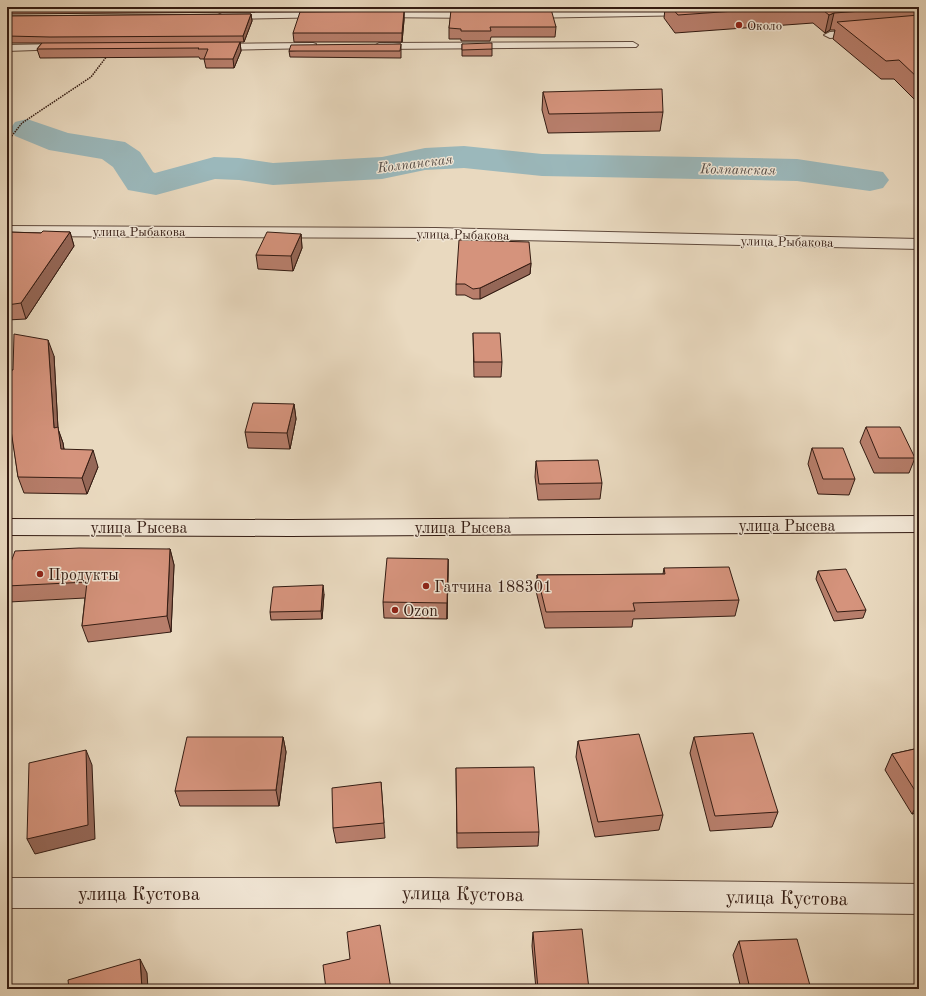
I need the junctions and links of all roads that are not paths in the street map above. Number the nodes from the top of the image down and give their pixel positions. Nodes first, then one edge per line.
1 (657, 10) edge
2 (298, 11) edge
3 (706, 13) edge
4 (343, 15) edge
5 (359, 15) edge
6 (493, 15) edge
7 (509, 15) edge
8 (211, 16) edge
9 (919, 28) edge
10 (830, 35) edge
11 (633, 45) dead end
12 (324, 46) edge
13 (371, 46) edge
14 (109, 47) edge
15 (204, 47) edge
16 (7, 48) edge
17 (7, 231) edge
18 (919, 244) edge
19 (919, 524) edge
20 (7, 527) edge
21 (7, 893) edge
22 (919, 899) edge

1 - 3 street
1 - 7 street
2 - 4 street
2 - 8 street
5 - 6 street
9 - 10 street
11 - 13 lane
12 - 15 lane
14 - 16 lane
17 - 18 street, улица Рыбакова
19 - 20 street, улица Рысева
21 - 22 street, улица Кустова

